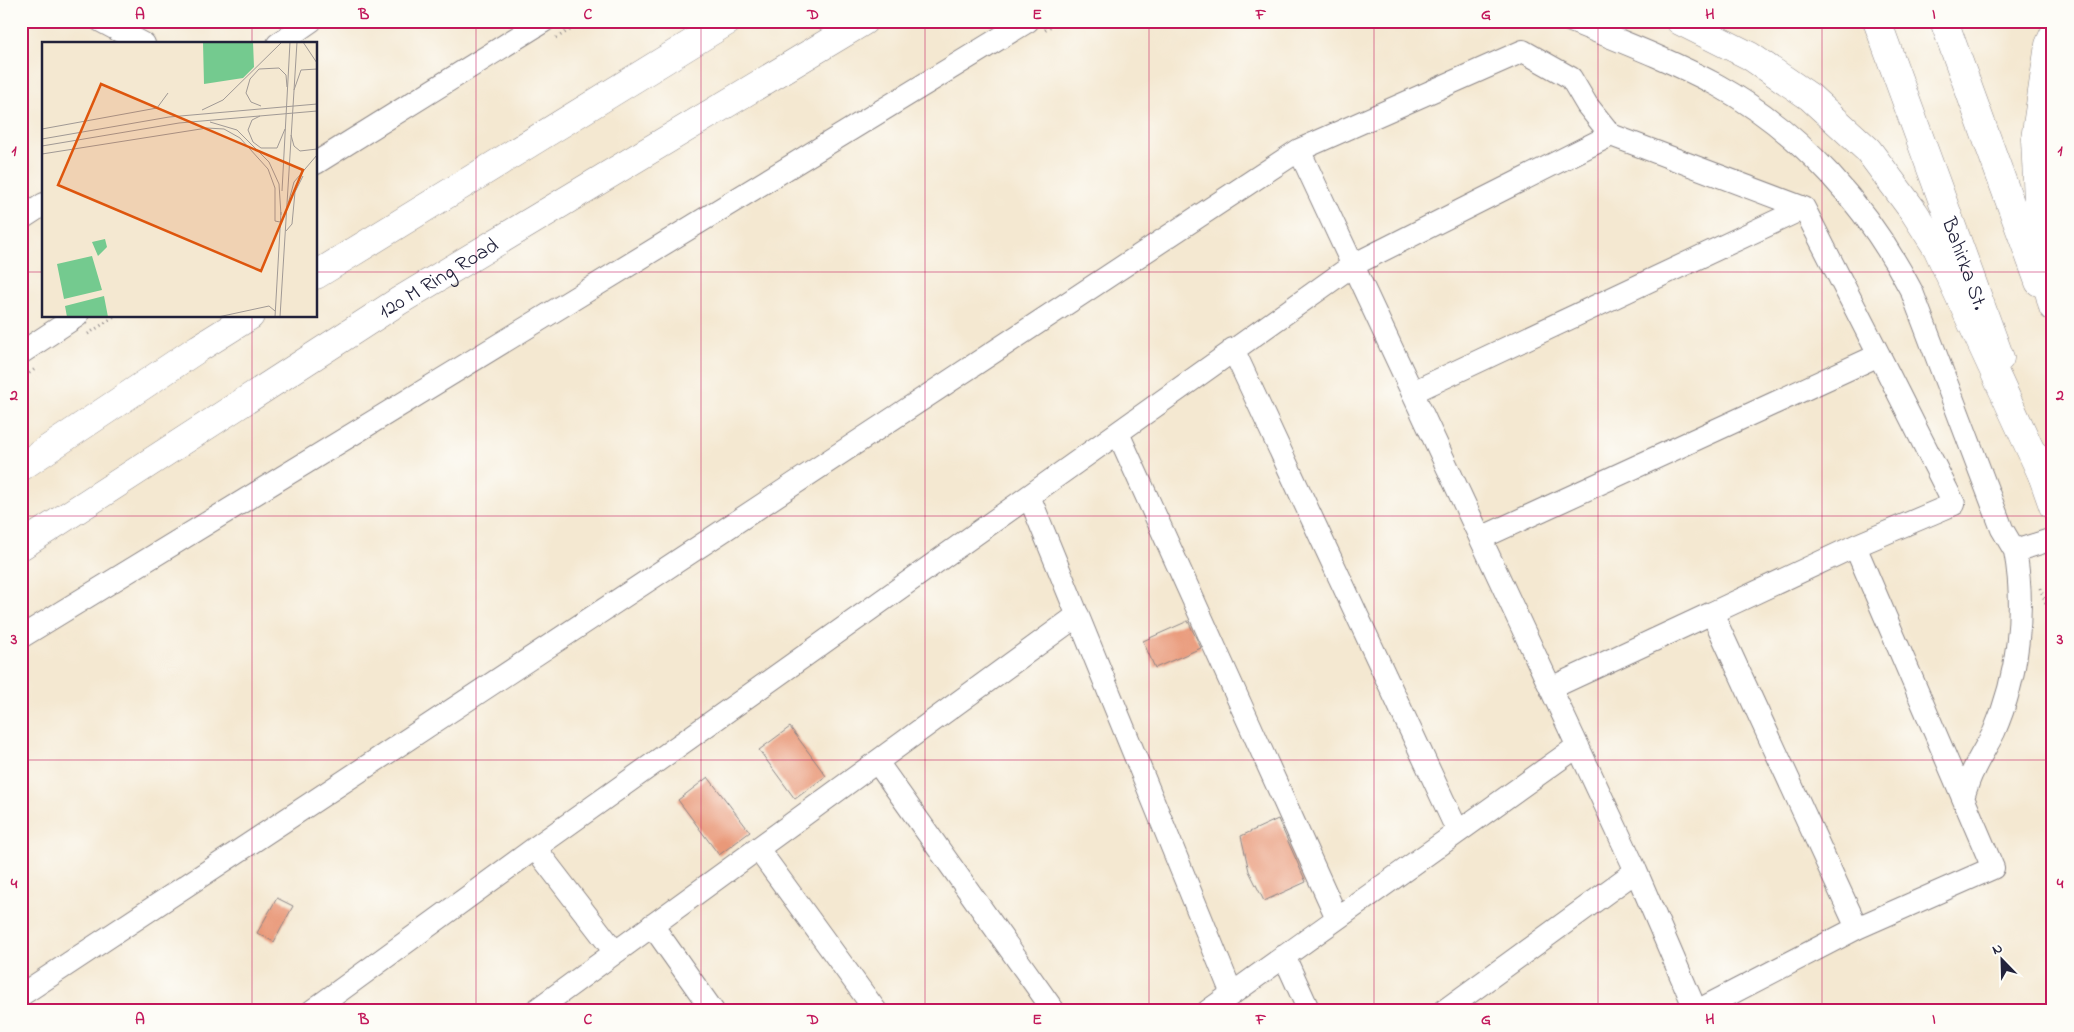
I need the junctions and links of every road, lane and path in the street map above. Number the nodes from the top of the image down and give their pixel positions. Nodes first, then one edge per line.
1 (101, 21) edge
2 (311, 21) edge
3 (544, 21) edge
4 (864, 21) edge
5 (876, 21) edge
6 (1028, 21) edge
7 (1571, 21) edge
8 (1680, 21) edge
9 (1877, 21) edge
10 (1944, 21) edge
11 (720, 25) edge
12 (2053, 36) edge
13 (140, 42) edge
14 (281, 42) edge
15 (820, 46) junction
16 (1611, 135) junction
17 (1299, 150) junction
18 (318, 162) edge
19 (42, 205) edge
20 (1804, 208) junction
21 (21, 220) edge
22 (1353, 265) junction
23 (318, 274) edge
24 (2053, 307) edge
25 (74, 318) edge
26 (247, 318) edge
27 (2053, 318) edge
28 (1233, 349) junction
29 (21, 353) edge
30 (1879, 355) junction
31 (1413, 392) junction
32 (1118, 433) junction
33 (21, 467) edge
34 (2043, 477) junction
35 (1030, 496) junction
36 (2053, 506) edge
37 (1481, 538) junction
38 (2053, 539) edge
39 (21, 546) edge
40 (1855, 546) junction
41 (2015, 551) junction
42 (1712, 613) junction
43 (1078, 615) junction
44 (21, 637) edge
45 (1551, 688) junction
46 (1578, 746) junction
47 (877, 762) junction
48 (1963, 798) junction
49 (1458, 832) junction
50 (535, 848) junction
51 (758, 848) junction
52 (1636, 871) junction
53 (1337, 918) junction
54 (652, 926) junction
55 (1857, 928) junction
56 (615, 952) junction
57 (1284, 956) junction
58 (1232, 994) junction
59 (21, 995) edge
60 (546, 1008) edge
61 (312, 1011) edge
62 (713, 1011) edge
63 (876, 1011) edge
64 (1054, 1011) edge
65 (1208, 1011) edge
66 (1309, 1011) edge
67 (1444, 1011) edge
68 (1696, 1011) edge

1 - 13 street
2 - 14 street
3 - 18 street
4 - 15 main road, 120 M Ring Road
5 - 15 main road
6 - 44 street
7 - 41 street
8 - 34 main road
9 - 34 main road, Bahirka St.
10 - 27 main road
11 - 23 main road
12 - 24 main road
15 - 39 main road, 120 M Ring Road
16 - 17 street
16 - 20 street
16 - 22 street
17 - 22 street
17 - 59 street
19 - 21 street
20 - 30 street
20 - 31 street
22 - 28 street
22 - 31 street
25 - 29 street
26 - 33 main road
28 - 32 street
28 - 49 street
30 - 37 street
30 - 40 street
31 - 37 street
32 - 35 street
32 - 53 street
34 - 36 main road, Bahirka St.
35 - 43 street
35 - 50 street
37 - 45 street
38 - 41 street
40 - 42 street
40 - 48 street
41 - 48 street
42 - 45 street
42 - 55 street
43 - 47 street
43 - 58 street
45 - 46 street
46 - 49 street
46 - 52 street
47 - 51 street
47 - 64 street
48 - 55 street
49 - 53 street
50 - 56 street
50 - 61 street
51 - 54 street
51 - 63 street
52 - 67 street
52 - 68 street
53 - 57 street
54 - 56 street
54 - 62 street
55 - 68 street
56 - 60 street
57 - 58 street
57 - 66 street
58 - 65 street

